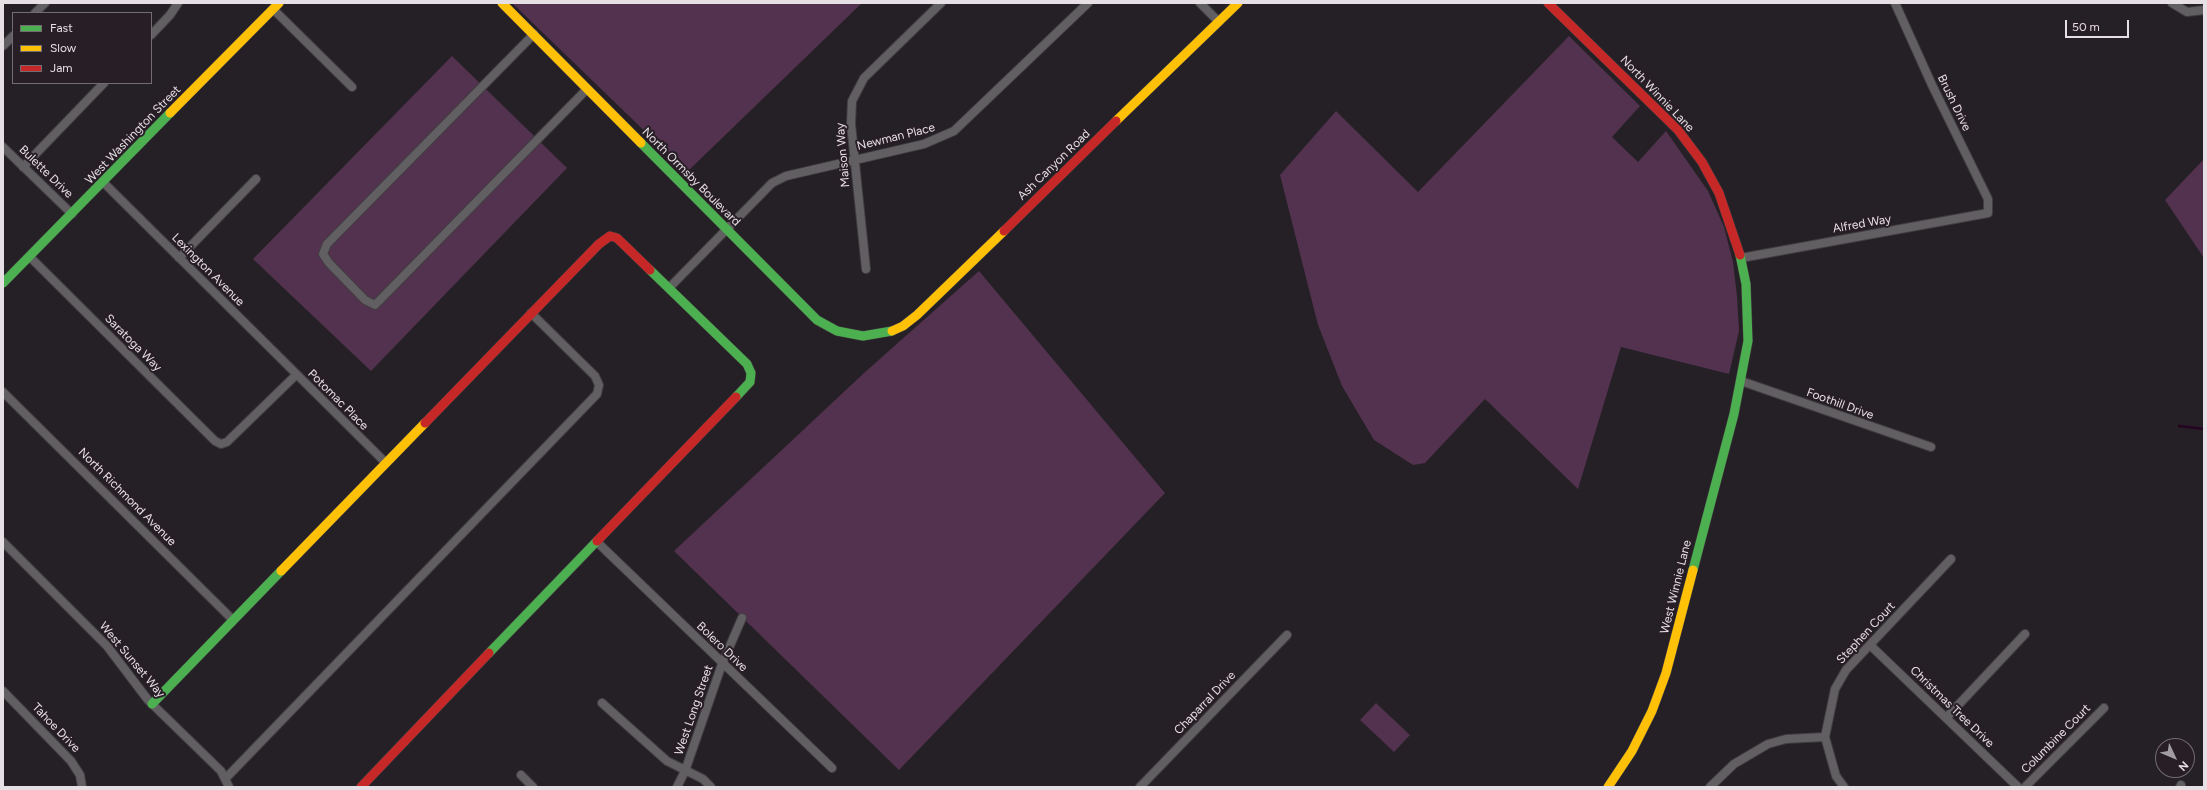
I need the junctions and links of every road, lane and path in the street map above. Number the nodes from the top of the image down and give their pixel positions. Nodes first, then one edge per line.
1 (45, 3) edge
2 (178, 3) edge
3 (502, 3) edge
4 (941, 3) edge
5 (1088, 3) edge
6 (1200, 3) edge
7 (1238, 3) edge
8 (1548, 3) edge
9 (1895, 3) edge
10 (2172, 3) edge
11 (276, 5) edge
12 (2204, 10) edge
13 (36, 12) edge
14 (1219, 22) junction
15 (152, 34) edge
16 (534, 34) junction
17 (12, 37) edge
18 (3, 46) edge
19 (103, 84) edge
20 (352, 87) dead end
21 (587, 89) junction
22 (3, 147) edge
23 (855, 160) junction
24 (23, 167) junction
25 (256, 179) dead end
26 (103, 182) junction
27 (1988, 213) joint
28 (72, 214) junction
29 (726, 228) junction
30 (30, 256) junction
31 (180, 258) junction
32 (1740, 258) junction
33 (866, 269) dead end
34 (3, 283) edge
35 (669, 288) junction
36 (531, 314) junction
37 (880, 335) joint
38 (296, 375) junction
39 (1741, 382) junction
40 (3, 392) edge
41 (221, 444) joint
42 (1931, 447) dead end
43 (386, 463) junction
44 (3, 542) edge
45 (598, 542) junction
46 (1951, 559) dead end
47 (742, 618) dead end
48 (234, 620) junction
49 (2025, 634) dead end
50 (1286, 635) dead end
51 (1870, 645) junction
52 (722, 664) junction
53 (3, 691) edge
54 (602, 703) dead end
55 (152, 704) junction
56 (2104, 708) dead end
57 (1946, 718) junction
58 (1825, 737) junction
59 (832, 768) dead end
60 (685, 771) junction
61 (521, 775) dead end
62 (226, 778) junction
63 (82, 787) edge
64 (229, 787) edge
65 (362, 787) edge
66 (533, 787) edge
67 (677, 787) edge
68 (711, 787) edge
69 (1140, 787) edge
70 (1608, 787) edge
71 (1710, 787) edge
72 (1844, 787) edge
73 (2018, 787) edge
74 (2025, 787) edge

1 - 13 street
2 - 15 street
3 - 16 street, North Ormsby Boulevard
4 - 23 street, Maison Way
5 - 23 street, Newman Place
6 - 14 street
7 - 14 street, Ash Canyon Road
8 - 32 street, North Winnie Lane
9 - 27 street, Brush Drive
10 - 12 street
11 - 20 street
11 - 26 street, West Washington Street
14 - 37 street, Ash Canyon Road
16 - 21 street, North Ormsby Boulevard
16 - 21 street
17 - 18 street
19 - 24 street
21 - 29 street, North Ormsby Boulevard
22 - 24 street, Bulette Drive
23 - 29 street, Newman Place
23 - 33 street, Maison Way
24 - 28 street, Bulette Drive
25 - 31 street
26 - 28 street, West Washington Street
26 - 31 street, Lexington Avenue
27 - 32 street, Alfred Way
28 - 30 street, West Washington Street
29 - 35 street, Newman Place
29 - 37 street, North Ormsby Boulevard
30 - 34 street, West Washington Street
30 - 41 street, Saratoga Way
31 - 38 street, Lexington Avenue
32 - 39 street, North Winnie Lane
35 - 36 street
35 - 45 street
36 - 43 street
36 - 62 street
38 - 41 street, Potomac Place
38 - 43 street, Potomac Place
39 - 42 street, Foothill Drive
39 - 70 street, West Winnie Lane
40 - 48 street, North Richmond Avenue
43 - 48 street
44 - 55 street, West Sunset Way
45 - 52 street, Bolero Drive
45 - 65 street
46 - 51 street, Stephen Court
47 - 52 street, West Long Street
48 - 55 street
49 - 57 street
50 - 69 street, Chaparral Drive
51 - 57 street, Christmas Tree Drive
51 - 58 street, Stephen Court
52 - 59 street, Bolero Drive
52 - 60 street, West Long Street
53 - 63 street, Tahoe Drive
54 - 60 street
55 - 62 street, West Sunset Way
56 - 74 street, Columbine Court
57 - 73 street, Christmas Tree Drive
58 - 71 street
58 - 72 street
60 - 67 street, West Long Street
60 - 68 street
61 - 66 street
62 - 64 street

